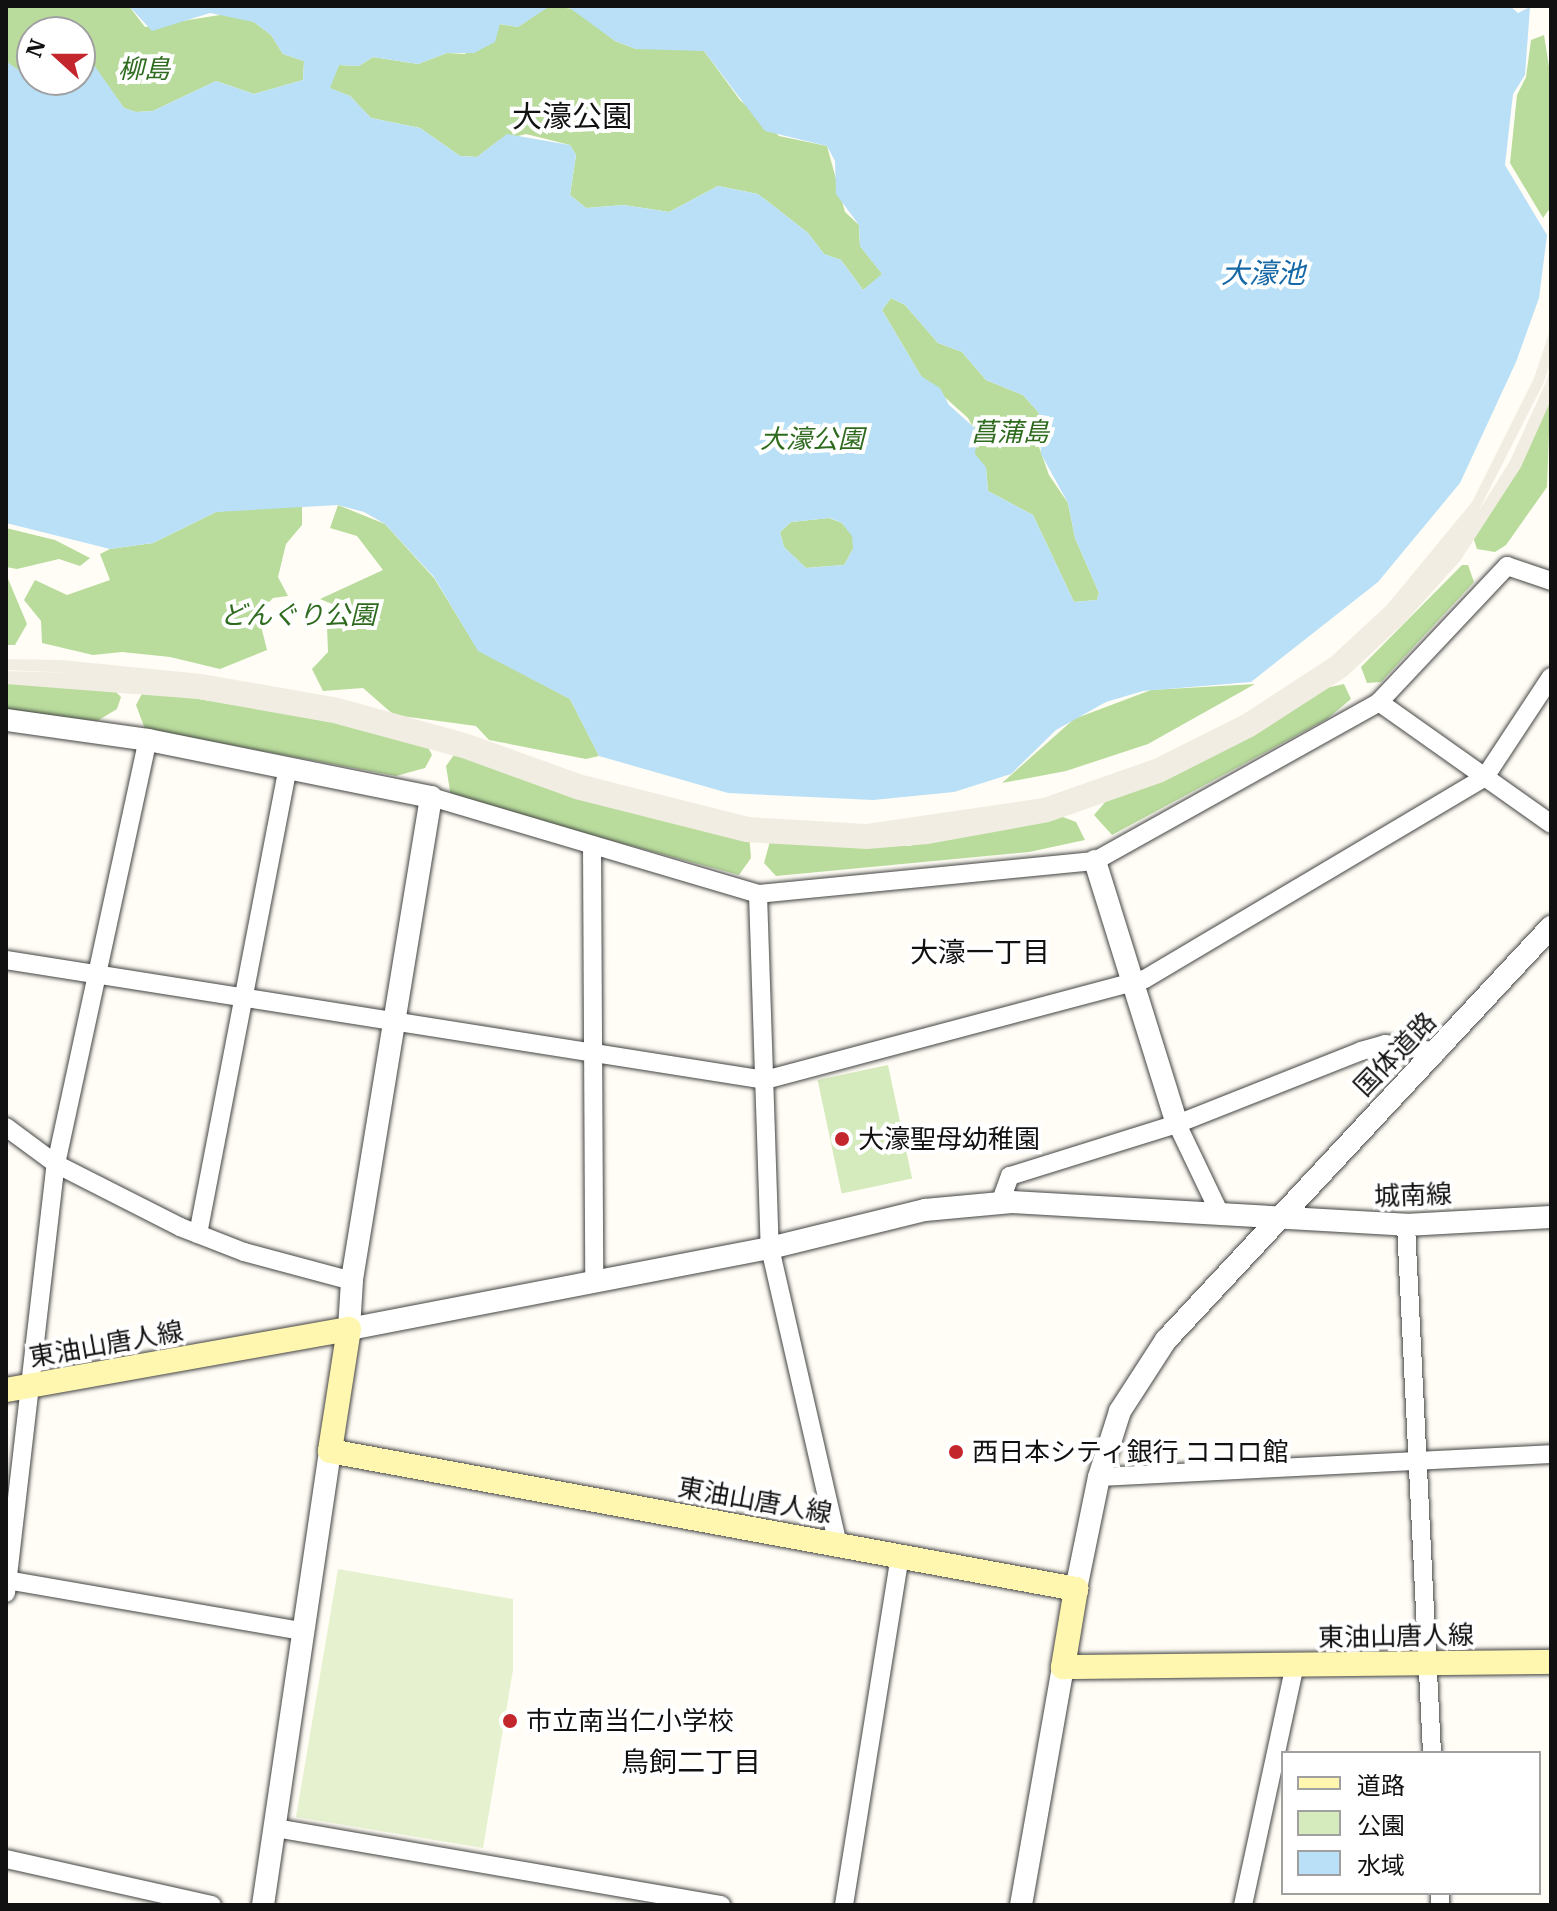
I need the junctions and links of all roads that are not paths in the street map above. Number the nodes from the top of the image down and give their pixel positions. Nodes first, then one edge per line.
1 (1551, 581) edge
2 (1551, 677) edge
3 (1379, 702) junction
4 (6, 720) edge
5 (148, 740) junction
6 (288, 768) junction
7 (1485, 777) junction
8 (431, 797) junction
9 (1551, 824) edge
10 (592, 845) junction
11 (1095, 861) junction
12 (758, 894) junction
13 (1551, 927) edge
14 (6, 960) edge
15 (98, 974) junction
16 (1132, 986) junction
17 (243, 999) junction
18 (396, 1022) junction
19 (1437, 1052) junction
20 (593, 1053) junction
21 (765, 1080) junction
22 (1177, 1124) junction
23 (6, 1127) edge
24 (56, 1164) junction
25 (1000, 1203) junction
26 (1221, 1216) junction
27 (1277, 1217) junction
28 (1551, 1217) edge
29 (1406, 1225) junction
30 (198, 1234) junction
31 (770, 1248) junction
32 (352, 1281) junction
33 (594, 1283) junction
34 (349, 1329) junction
35 (31, 1385) junction
36 (6, 1390) edge
37 (330, 1451) junction
38 (1551, 1454) edge
39 (1417, 1461) junction
40 (1099, 1477) junction
41 (838, 1544) junction
42 (900, 1556) junction
43 (6, 1584) edge
44 (1076, 1589) junction
45 (300, 1631) junction
46 (1551, 1662) edge
47 (1428, 1663) junction
48 (1295, 1665) junction
49 (1063, 1667) junction
50 (1432, 1751) edge
51 (275, 1828) junction
52 (6, 1859) edge
53 (212, 1905) edge
54 (263, 1905) edge
55 (721, 1905) edge
56 (844, 1905) edge
57 (1021, 1905) edge
58 (1243, 1905) edge

1 - 3 street
2 - 7 street
3 - 7 street
3 - 11 street
4 - 5 street
5 - 6 street
5 - 15 street
6 - 8 street
6 - 17 street
7 - 9 street
7 - 16 street
8 - 10 street
8 - 18 street
10 - 12 street
10 - 20 street
11 - 12 street
11 - 16 street
12 - 21 street
13 - 19 street, 国体道路
14 - 15 street
15 - 17 street
15 - 24 street
16 - 21 street
16 - 22 street
17 - 18 street
17 - 30 street
18 - 20 street
18 - 32 street
19 - 22 street
19 - 27 street, 国体道路
20 - 21 street
20 - 33 street
21 - 31 street
22 - 25 street
22 - 26 street
23 - 24 street
24 - 30 street
24 - 35 street
25 - 26 street, 城南線
25 - 31 street, 城南線
26 - 27 street, 城南線
27 - 29 street, 城南線
27 - 40 street, 国体道路
28 - 29 street, 城南線
29 - 39 street
30 - 32 street
31 - 33 street, 城南線
31 - 41 street
32 - 34 street
33 - 34 street, 城南線
34 - 35 main road, 東油山唐人線
34 - 37 main road
35 - 36 main road, 東油山唐人線
35 - 43 street
37 - 41 main road, 東油山唐人線
37 - 45 street
38 - 39 street
39 - 40 street
39 - 47 street
40 - 44 street, 国体道路
41 - 42 main road, 東油山唐人線
42 - 44 main road, 東油山唐人線
42 - 56 street
43 - 45 street
44 - 49 main road
45 - 51 street
46 - 47 main road, 東油山唐人線
47 - 48 main road, 東油山唐人線
47 - 50 street
48 - 49 main road, 東油山唐人線
48 - 58 street
49 - 57 street
51 - 54 street
51 - 55 street
52 - 53 street

